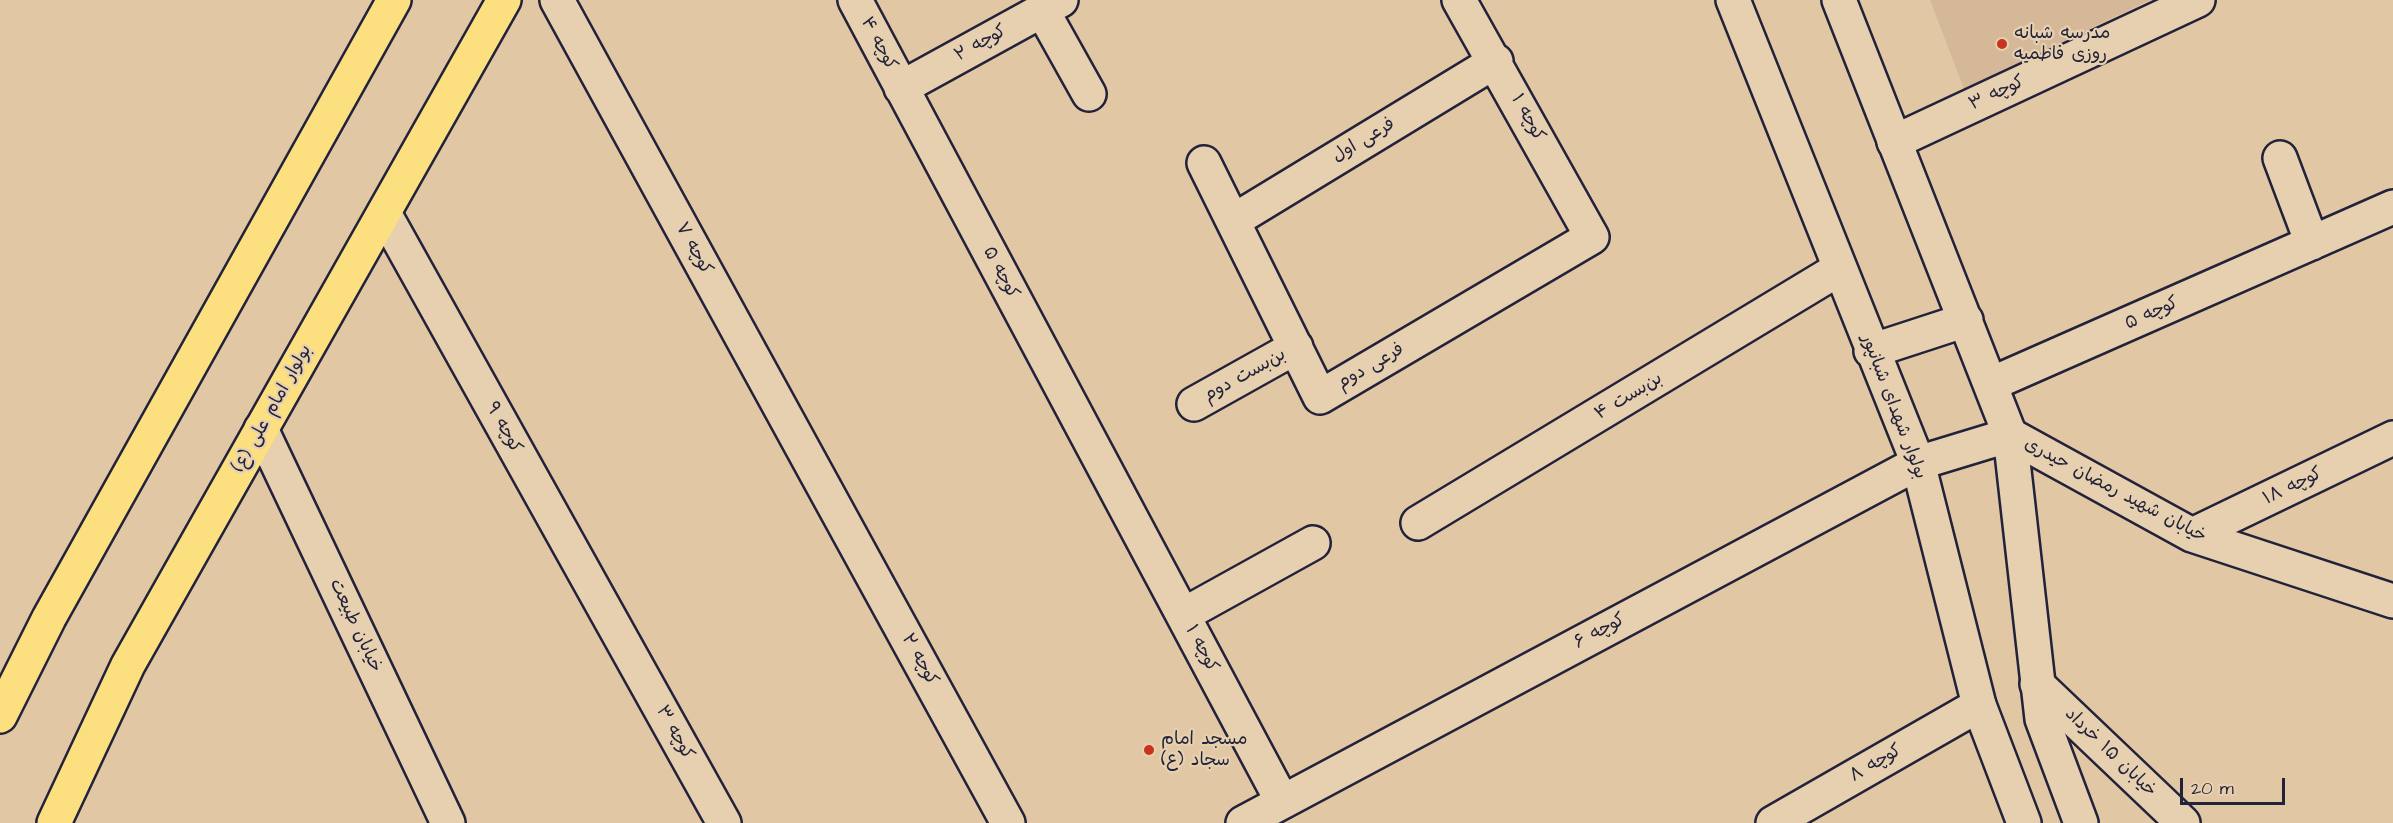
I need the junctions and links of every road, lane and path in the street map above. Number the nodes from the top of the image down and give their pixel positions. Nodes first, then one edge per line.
1 (394, 0) edge
2 (504, 0) edge
3 (557, 0) edge
4 (855, 0) edge
5 (1459, 0) edge
6 (1732, 0) edge
7 (1839, 0) edge
8 (2198, 0) edge
9 (1051, 5) edge
10 (1496, 61) junction
11 (901, 88) junction
12 (1089, 94) dead end
13 (1894, 142) junction
14 (2280, 158) dead end
15 (1204, 163) dead end
16 (2393, 207) edge
17 (384, 213) junction
18 (1233, 221) junction
19 (1592, 237) joint
20 (2312, 243) junction
21 (1839, 269) junction
22 (1965, 320) junction
23 (1296, 347) junction
24 (1871, 351) junction
25 (1991, 384) junction
26 (1194, 404) dead end
27 (261, 429) junction
28 (2010, 435) junction
29 (2393, 438) edge
30 (1099, 458) joint
31 (1918, 462) junction
32 (830, 498) joint
33 (1418, 523) dead end
34 (2192, 535) junction
35 (1313, 543) dead end
36 (2393, 601) edge
37 (1183, 615) junction
38 (623, 643) joint
39 (2037, 684) junction
40 (1979, 705) junction
41 (0, 716) edge
42 (1282, 801) junction
43 (54, 823) edge
44 (448, 823) edge
45 (724, 823) edge
46 (1008, 823) edge
47 (1243, 823) edge
48 (1773, 823) edge
49 (2024, 823) edge
50 (2081, 823) edge
51 (2183, 823) edge

1 - 41 main road
2 - 17 main road, بولوار امام علی (ع)
3 - 32 street, کوچه ۷
4 - 11 street, کوچه ۴
5 - 10 street, کوچه ۱
6 - 21 street, بولوار شهدای شبانپور
7 - 13 street
8 - 13 street, کوچه ۳
9 - 11 street, کوچه ۲
9 - 12 street
10 - 18 street, فرعی اول
10 - 19 street, کوچه ۱
11 - 30 street, کوچه ۵
13 - 22 street
14 - 20 street
15 - 18 street, فرعی دوم
16 - 20 street
17 - 27 main road, بولوار امام علی (ع)
17 - 38 street, کوچه ۹
18 - 23 street, فرعی دوم
19 - 23 street, فرعی دوم
20 - 25 street, کوچه ۵
21 - 24 street, بولوار شهدای شبانپور
21 - 33 street, بن‌بست ۴
22 - 24 street
22 - 25 street
23 - 26 street, بن‌بست دوم
24 - 31 street, بولوار شهدای شبانپور
25 - 28 street
27 - 43 main road, بولوار امام علی (ع)
27 - 44 street, خیابان طبیعت
28 - 31 street, کوچه ۶
28 - 34 street, خیابان شهید رمضان حیدری
28 - 39 street
29 - 34 street, کوچه ۱۸
30 - 37 street, کوچه ۱
31 - 40 street, بولوار شهدای شبانپور
31 - 42 street, کوچه ۶
32 - 46 street, کوچه ۲
34 - 36 street, خیابان شهید رمضان حیدری
35 - 37 street
37 - 42 street, کوچه ۱
38 - 45 street, کوچه ۳
39 - 50 street
39 - 51 street, خیابان ۱۵ خرداد
40 - 48 street, کوچه ۸
40 - 49 street, بولوار شهدای شبانپور
42 - 47 street

